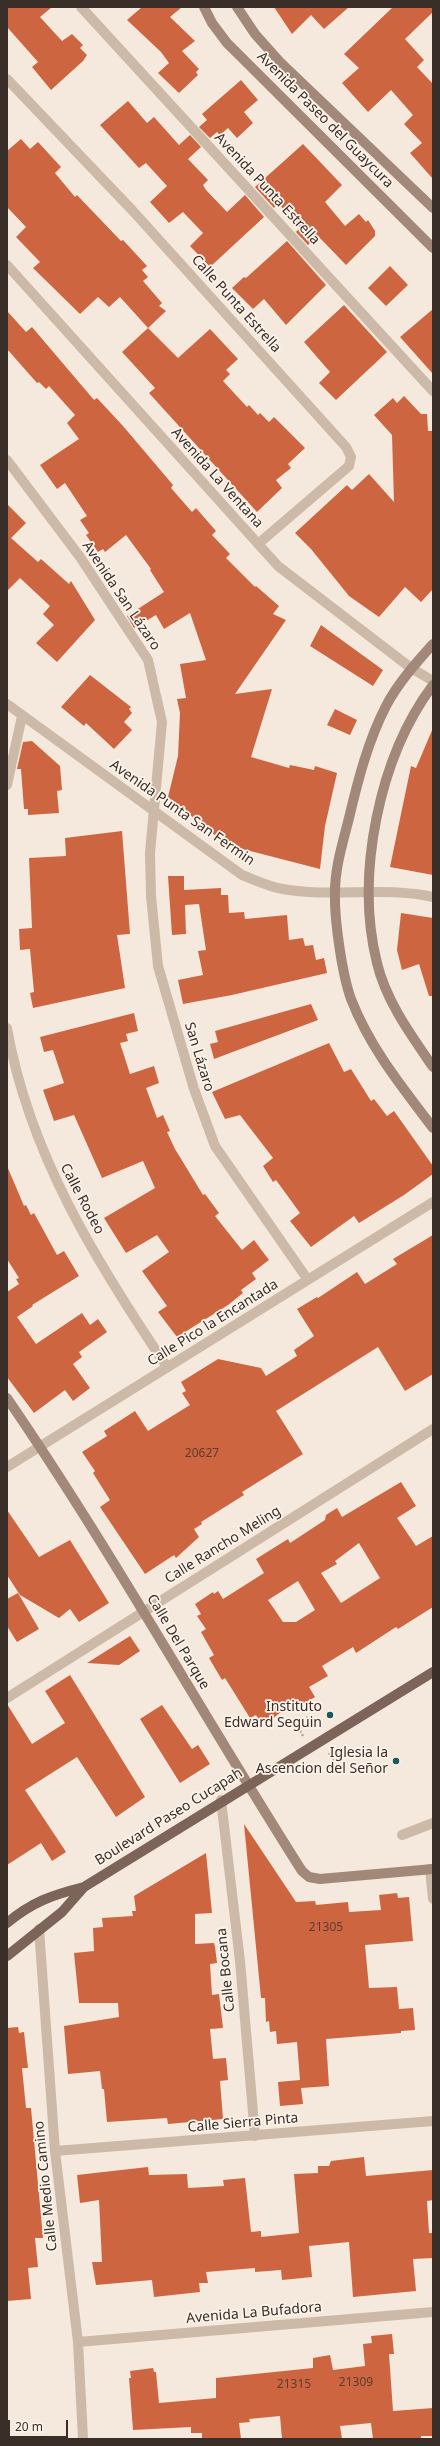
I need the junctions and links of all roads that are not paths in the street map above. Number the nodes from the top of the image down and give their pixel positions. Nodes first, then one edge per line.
1 (81, 7) edge
2 (204, 7) edge
3 (237, 7) edge
4 (7, 79) edge
5 (433, 208) edge
6 (433, 248) edge
7 (7, 265) edge
8 (433, 391) edge
9 (7, 460) edge
10 (258, 544) junction
11 (433, 644) edge
12 (411, 668) junction
13 (433, 681) edge
14 (433, 685) edge
15 (7, 704) edge
16 (22, 716) junction
17 (7, 785) edge
18 (156, 814) junction
19 (334, 892) junction
20 (370, 892) junction
21 (433, 897) edge
22 (7, 1028) edge
23 (433, 1067) edge
24 (433, 1128) edge
25 (433, 1202) edge
26 (308, 1280) junction
27 (167, 1368) junction
28 (7, 1398) edge
29 (433, 1429) edge
30 (40, 1447) junction
31 (7, 1467) edge
32 (144, 1611) junction
33 (433, 1672) edge
34 (7, 1698) edge
35 (247, 1784) junction
36 (221, 1800) junction
37 (433, 1823) edge
38 (402, 1834) dead end
39 (432, 1869) edge
40 (84, 1887) junction
41 (433, 1899) edge
42 (7, 1923) edge
43 (39, 1929) junction
44 (7, 1956) edge
45 (433, 2121) edge
46 (255, 2136) junction
47 (55, 2151) junction
48 (433, 2312) edge
49 (78, 2342) junction
50 (83, 2439) edge

1 - 8 street, Avenida Punta Estrella
2 - 6 main road, Avenida Paseo del Guaycura
3 - 5 main road, Avenida Paseo del Guaycura
4 - 10 street, Calle Punta Estrella
7 - 10 street, Avenida La Ventana
9 - 18 street, Avenida San Lázaro
10 - 12 street, Avenida La Ventana
11 - 12 main road
12 - 13 street, Avenida La Ventana
12 - 19 main road
14 - 20 main road
15 - 16 street, Avenida Punta San Fermin
16 - 17 street
16 - 18 street, Avenida Punta San Fermin
18 - 19 street, Avenida Punta San Fermin
18 - 26 street, San Lázaro
19 - 20 street, Avenida Punta San Fermin
19 - 24 main road
20 - 21 street, Avenida Punta San Fermin
20 - 23 main road
22 - 27 street, Calle Rodeo
25 - 26 street, Calle Pico la Encantada
26 - 27 street, Calle Pico la Encantada
27 - 30 street, Calle Pico la Encantada
28 - 30 main road, Calle Del Parque
29 - 32 street, Calle Rancho Meling
30 - 31 street, Calle Pico la Encantada
30 - 32 main road, Calle Del Parque
32 - 34 street, Calle Rancho Meling
32 - 35 main road, Calle Del Parque
33 - 35 main road, Boulevard Paseo Cucapah
35 - 36 main road, Boulevard Paseo Cucapah
35 - 39 main road, Calle Del Parque
36 - 40 main road, Boulevard Paseo Cucapah
36 - 46 street, Calle Bocana
37 - 38 street
39 - 41 street
40 - 42 main road
40 - 43 main road
43 - 44 main road
43 - 47 street, Calle Medio Camino
45 - 46 street, Calle Sierra Pinta
46 - 47 street, Calle Sierra Pinta
47 - 49 street, Calle Medio Camino
48 - 49 street, Avenida La Bufadora
49 - 50 street, Calle Medio Camino

